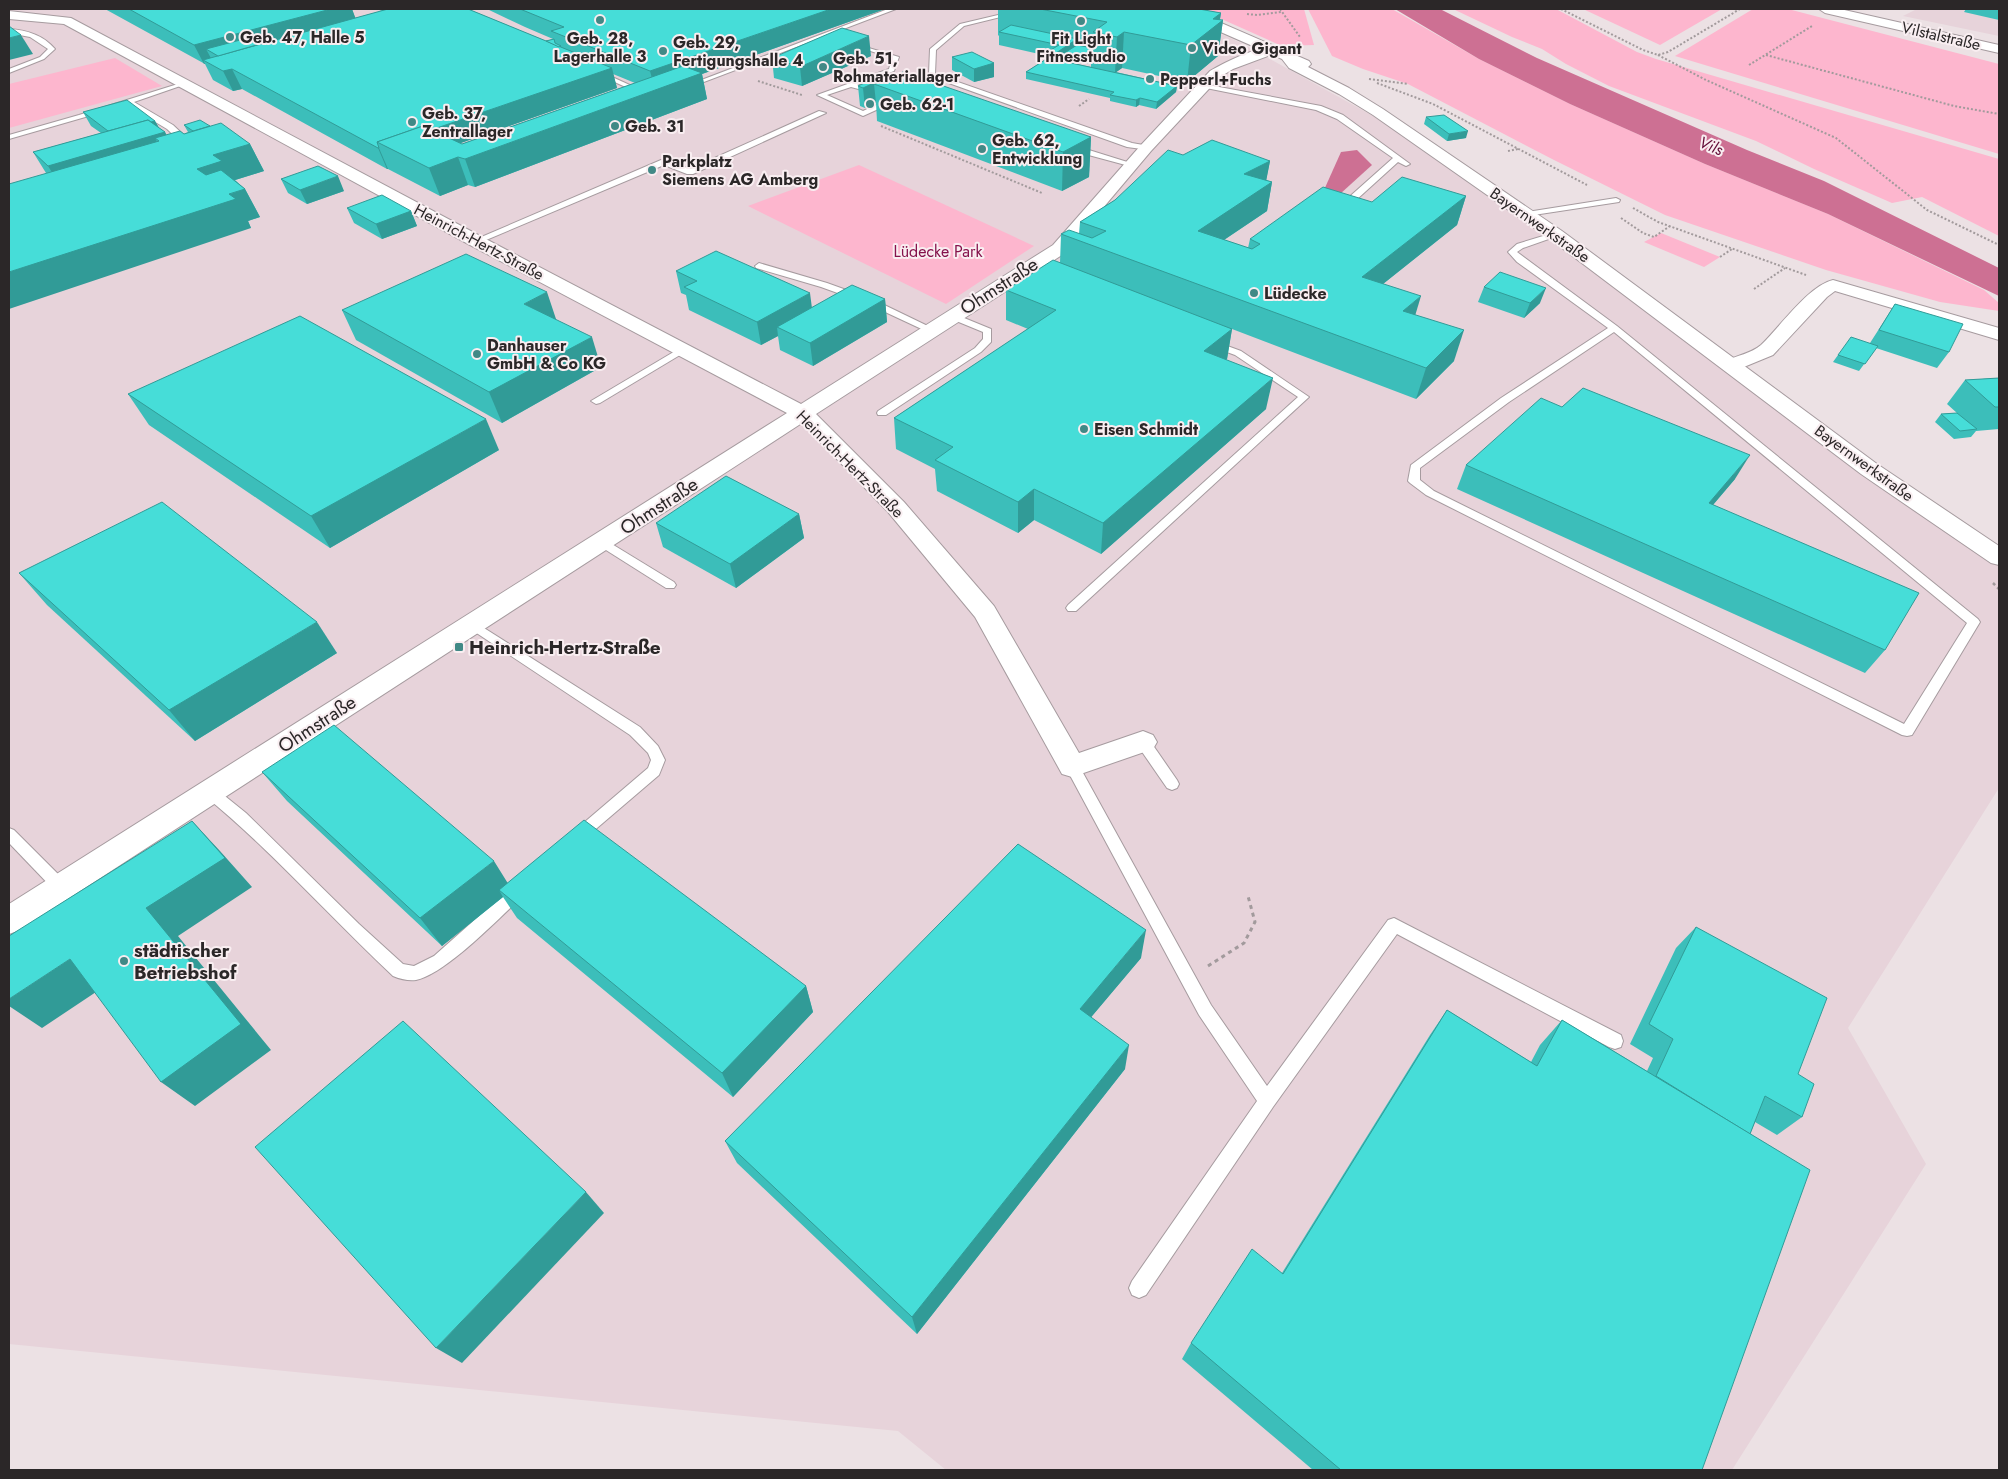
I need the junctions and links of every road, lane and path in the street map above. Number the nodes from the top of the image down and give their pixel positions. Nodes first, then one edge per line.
1 (893, 9) edge
2 (1030, 9) edge
3 (1179, 9) edge
4 (1280, 9) edge
5 (1561, 9) edge
6 (1740, 9) edge
7 (1825, 9) edge
8 (1281, 12) junction
9 (1243, 13) dead end
10 (9, 15) edge
11 (1816, 23) dead end
12 (9, 31) edge
13 (824, 35) junction
14 (833, 38) edge
15 (842, 40) edge
16 (1304, 43) dead end
17 (1975, 44) junction
18 (1999, 49) edge
19 (1271, 50) junction
20 (1999, 53) edge
21 (1658, 54) junction
22 (1765, 55) junction
23 (1749, 65) dead end
24 (589, 69) edge
25 (9, 71) edge
26 (932, 75) junction
27 (756, 80) dead end
28 (184, 84) junction
29 (1408, 84) dead end
30 (852, 85) junction
31 (1203, 86) junction
32 (674, 91) edge
33 (916, 91) edge
34 (647, 94) edge
35 (821, 96) junction
36 (128, 102) junction
37 (822, 113) dead end
38 (863, 114) junction
39 (1999, 114) edge
40 (9, 137) edge
41 (1063, 144) edge
42 (189, 145) edge
43 (1146, 148) junction
44 (1519, 149) junction
45 (1508, 151) dead end
46 (1398, 158) junction
47 (1406, 164) dead end
48 (1133, 165) junction
49 (1042, 193) dead end
50 (1616, 200) junction
51 (1601, 202) junction
52 (1335, 213) edge
53 (1527, 214) junction
54 (1670, 226) junction
55 (1556, 235) junction
56 (476, 241) junction
57 (1999, 245) edge
58 (1732, 248) junction
59 (1720, 257) dead end
60 (759, 266) dead end
61 (1785, 268) junction
62 (1021, 272) junction
63 (1039, 278) edge
64 (1833, 285) junction
65 (1754, 289) dead end
66 (952, 316) junction
67 (1614, 328) junction
68 (932, 330) junction
69 (1999, 334) edge
70 (1202, 340) edge
71 (682, 350) junction
72 (1732, 365) junction
73 (596, 401) dead end
74 (882, 413) dead end
75 (804, 414) junction
76 (602, 542) junction
77 (1999, 557) edge
78 (1991, 581) dead end
79 (670, 585) dead end
80 (1999, 589) edge
81 (1072, 608) dead end
82 (473, 625) junction
83 (1143, 742) joint
84 (1072, 766) junction
85 (1172, 784) dead end
86 (210, 792) junction
87 (9, 834) edge
88 (571, 843) edge
89 (527, 882) edge
90 (61, 887) junction
91 (1248, 896) dead end
92 (9, 920) edge
93 (1189, 980) junction
94 (1615, 1041) dead end
95 (1267, 1101) junction
96 (1139, 1288) dead end

1 - 13 lane
2 - 26 lane
3 - 19 street, Bayernwerkstraße
4 - 8 path
5 - 21 path
6 - 21 path
7 - 17 street, Vilstalstraße
8 - 9 path
8 - 16 path
10 - 28 street, Heinrich-Hertz-Straße
11 - 22 path
12 - 25 lane
13 - 14 lane
13 - 32 lane
15 - 30 lane
17 - 18 street, Vilstalstraße
17 - 20 lane
19 - 31 street, Ohmstraße
19 - 53 street, Bayernwerkstraße
21 - 57 path
22 - 23 path
22 - 39 path
24 - 34 lane
26 - 33 lane
26 - 43 lane
27 - 35 path
28 - 36 lane
28 - 56 street, Heinrich-Hertz-Straße
29 - 44 path
30 - 35 lane
30 - 38 lane
31 - 43 street, Ohmstraße
31 - 46 lane
35 - 38 lane
36 - 40 lane
36 - 42 lane
37 - 56 lane
38 - 49 path
41 - 48 lane
43 - 48 street, Ohmstraße
44 - 45 path
44 - 50 path
46 - 47 lane
46 - 52 lane
48 - 62 street, Ohmstraße
50 - 51 lane
50 - 54 path
51 - 53 lane
51 - 54 path
53 - 55 street, Bayernwerkstraße
54 - 58 path
55 - 67 lane
55 - 72 street, Bayernwerkstraße
56 - 71 street, Heinrich-Hertz-Straße
58 - 59 path
58 - 61 path
60 - 68 lane
61 - 64 path
61 - 65 path
62 - 63 lane
62 - 66 street, Ohmstraße
64 - 69 street
64 - 72 street
66 - 68 street, Ohmstraße
66 - 74 lane
67 - 67 lane
68 - 75 street, Ohmstraße
70 - 81 lane
71 - 73 lane
71 - 75 street, Heinrich-Hertz-Straße
72 - 77 street, Bayernwerkstraße
75 - 76 street, Ohmstraße
75 - 84 street, Heinrich-Hertz-Straße
76 - 79 lane
76 - 82 street, Ohmstraße
78 - 80 path
82 - 86 street, Ohmstraße
82 - 88 lane
83 - 84 street
83 - 85 lane
84 - 93 lane
86 - 89 lane
86 - 90 street, Ohmstraße
87 - 90 lane
90 - 92 street, Ohmstraße
91 - 93 path
93 - 95 lane
94 - 95 lane
95 - 96 lane

